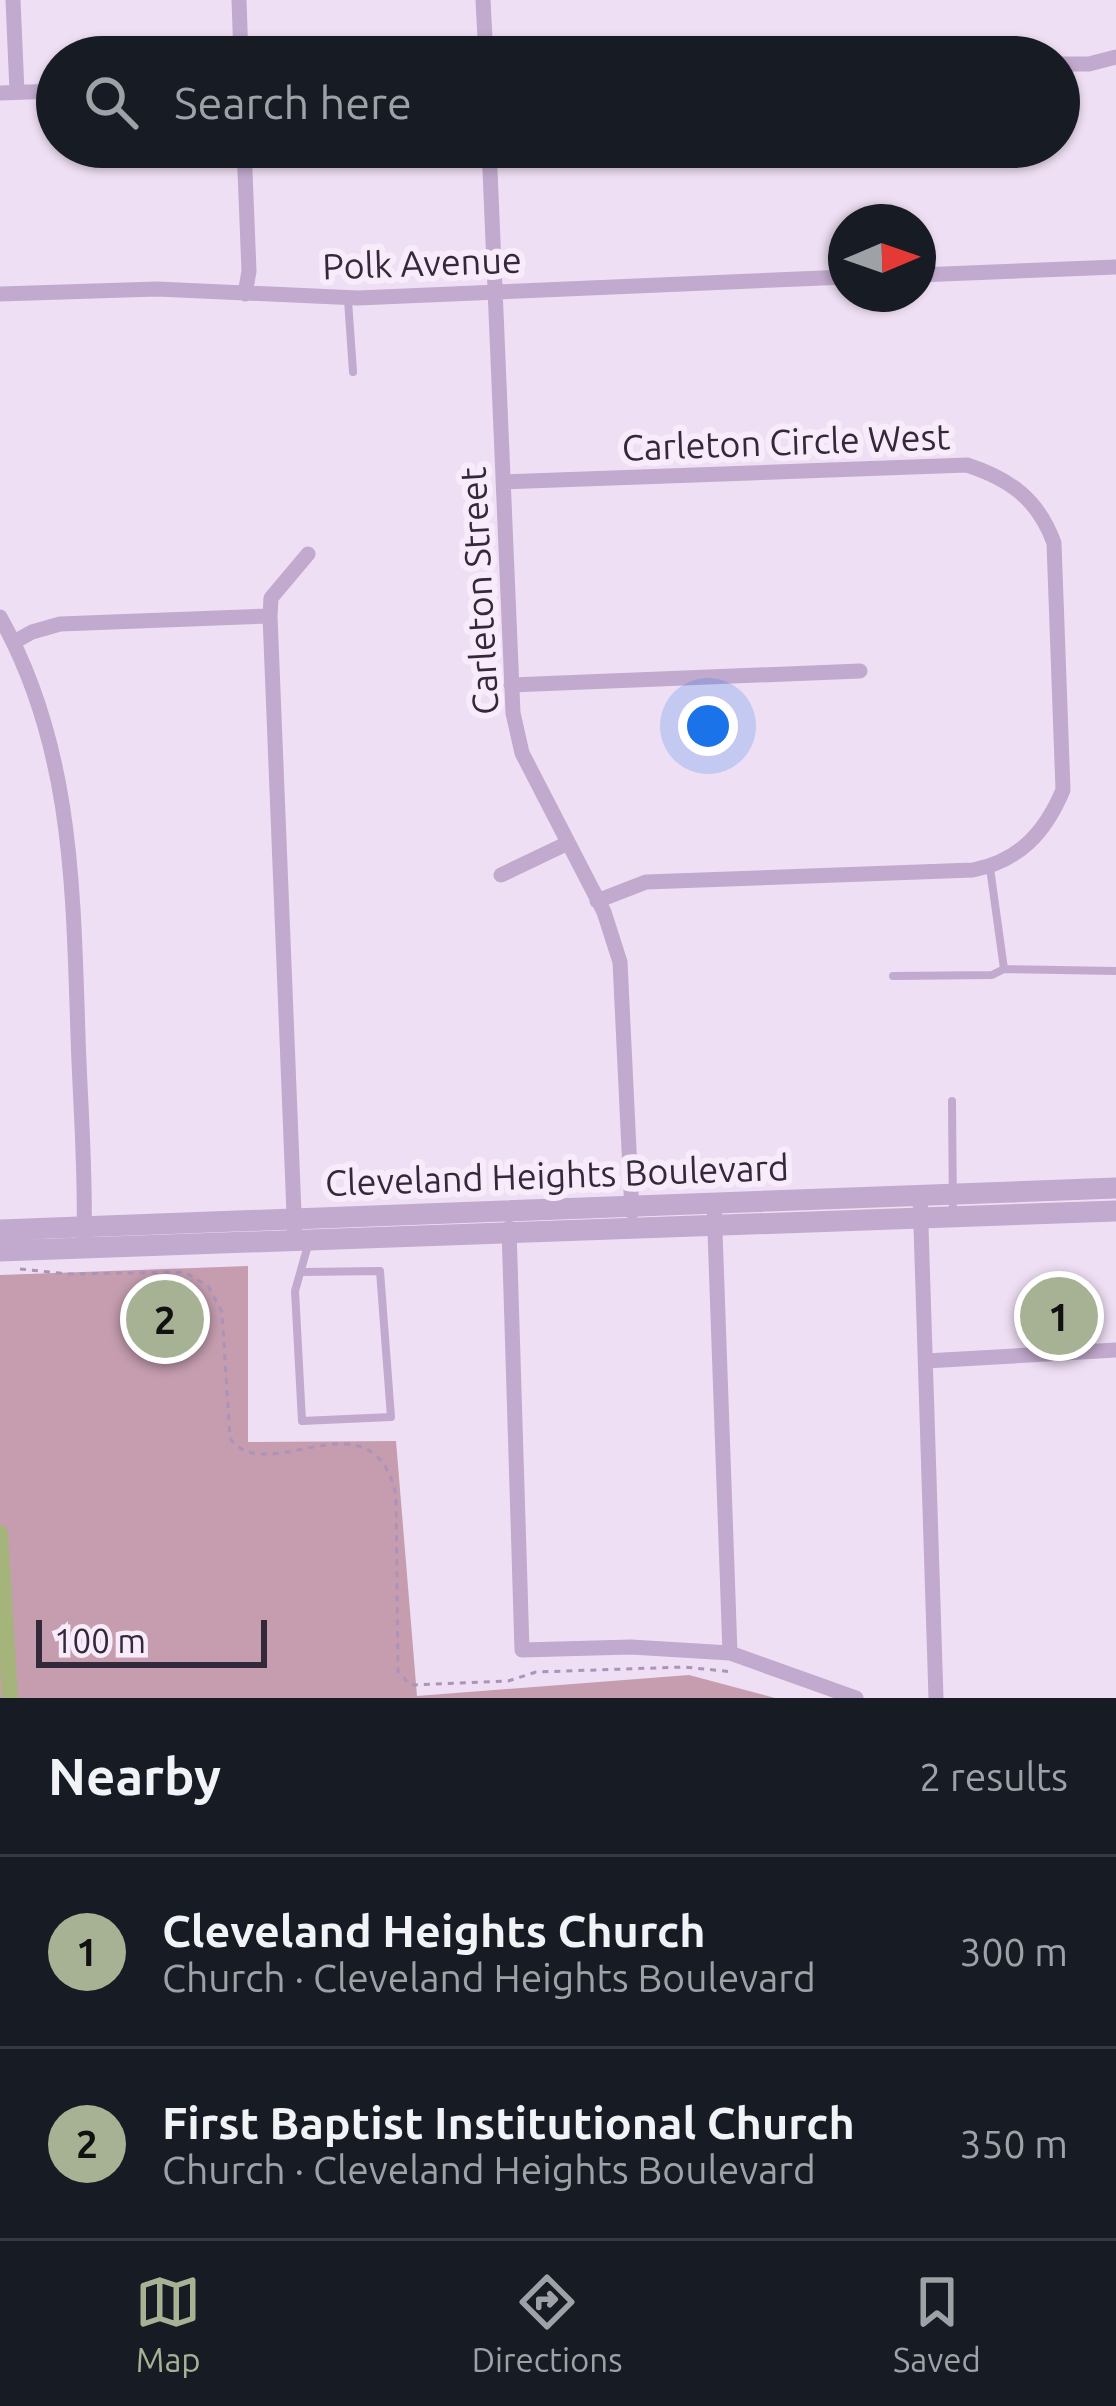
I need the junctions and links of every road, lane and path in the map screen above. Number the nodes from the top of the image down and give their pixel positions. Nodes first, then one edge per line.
1 (14, 0) edge
2 (239, 0) edge
3 (483, 0) edge
4 (240, 36) edge
5 (485, 36) edge
6 (1116, 56) edge
7 (1080, 64) edge
8 (8, 92) edge
9 (245, 168) edge
10 (490, 168) edge
11 (1116, 267) edge
12 (936, 274) edge
13 (828, 279) edge
14 (495, 292) junction
15 (0, 294) edge
16 (244, 294) junction
17 (347, 298) junction
18 (353, 372) dead end
19 (503, 482) junction
20 (308, 554) dead end
21 (0, 616) edge
22 (270, 616) junction
23 (14, 642) junction
24 (860, 671) dead end
25 (511, 685) junction
26 (568, 843) junction
27 (990, 867) junction
28 (501, 875) dead end
29 (598, 901) junction
30 (1004, 969) junction
31 (1116, 971) edge
32 (893, 976) dead end
33 (952, 1101) dead end
34 (1116, 1188) edge
35 (952, 1194) junction
36 (920, 1195) junction
37 (1116, 1211) edge
38 (715, 1213) junction
39 (632, 1215) junction
40 (953, 1217) junction
41 (920, 1218) junction
42 (509, 1220) junction
43 (0, 1230) edge
44 (300, 1231) junction
45 (84, 1238) junction
46 (0, 1251) edge
47 (18, 1269) dead end
48 (302, 1273) junction
49 (1116, 1350) edge
50 (926, 1361) junction
51 (730, 1653) junction
52 (750, 1675) dead end
53 (856, 1698) edge
54 (936, 1698) edge

1 - 8 street
2 - 4 street
3 - 5 street
6 - 7 street
9 - 16 street
10 - 14 street, Carleton Street
11 - 12 street
13 - 14 street, Polk Avenue
14 - 17 street, Polk Avenue
14 - 19 street, Carleton Street
15 - 16 street, Polk Avenue
16 - 17 street, Polk Avenue
17 - 18 lane
19 - 25 street, Carleton Street
19 - 27 street, Carleton Circle West
20 - 22 street
21 - 23 street
22 - 23 street
22 - 44 street
23 - 45 street
24 - 25 street
25 - 26 street, Carleton Street
26 - 28 street
26 - 29 street, Carleton Street
27 - 29 street
27 - 30 lane
29 - 39 street, Carleton Street
30 - 31 lane
30 - 32 lane
33 - 35 lane
34 - 35 street, Cleveland Heights Boulevard
35 - 36 street, Cleveland Heights Boulevard
35 - 40 lane
36 - 38 street, Cleveland Heights Boulevard
36 - 41 street
37 - 40 street, Cleveland Heights Boulevard
38 - 39 street, Cleveland Heights Boulevard
38 - 41 street, Cleveland Heights Boulevard
38 - 51 street
39 - 42 street, Cleveland Heights Boulevard
40 - 41 street, Cleveland Heights Boulevard
41 - 50 street
42 - 44 street, Cleveland Heights Boulevard
42 - 51 street
43 - 45 street, Cleveland Heights Boulevard
44 - 45 street, Cleveland Heights Boulevard
44 - 48 lane
45 - 46 street, Cleveland Heights Boulevard
47 - 52 path
48 - 48 lane
49 - 50 street
50 - 54 street
51 - 53 street

